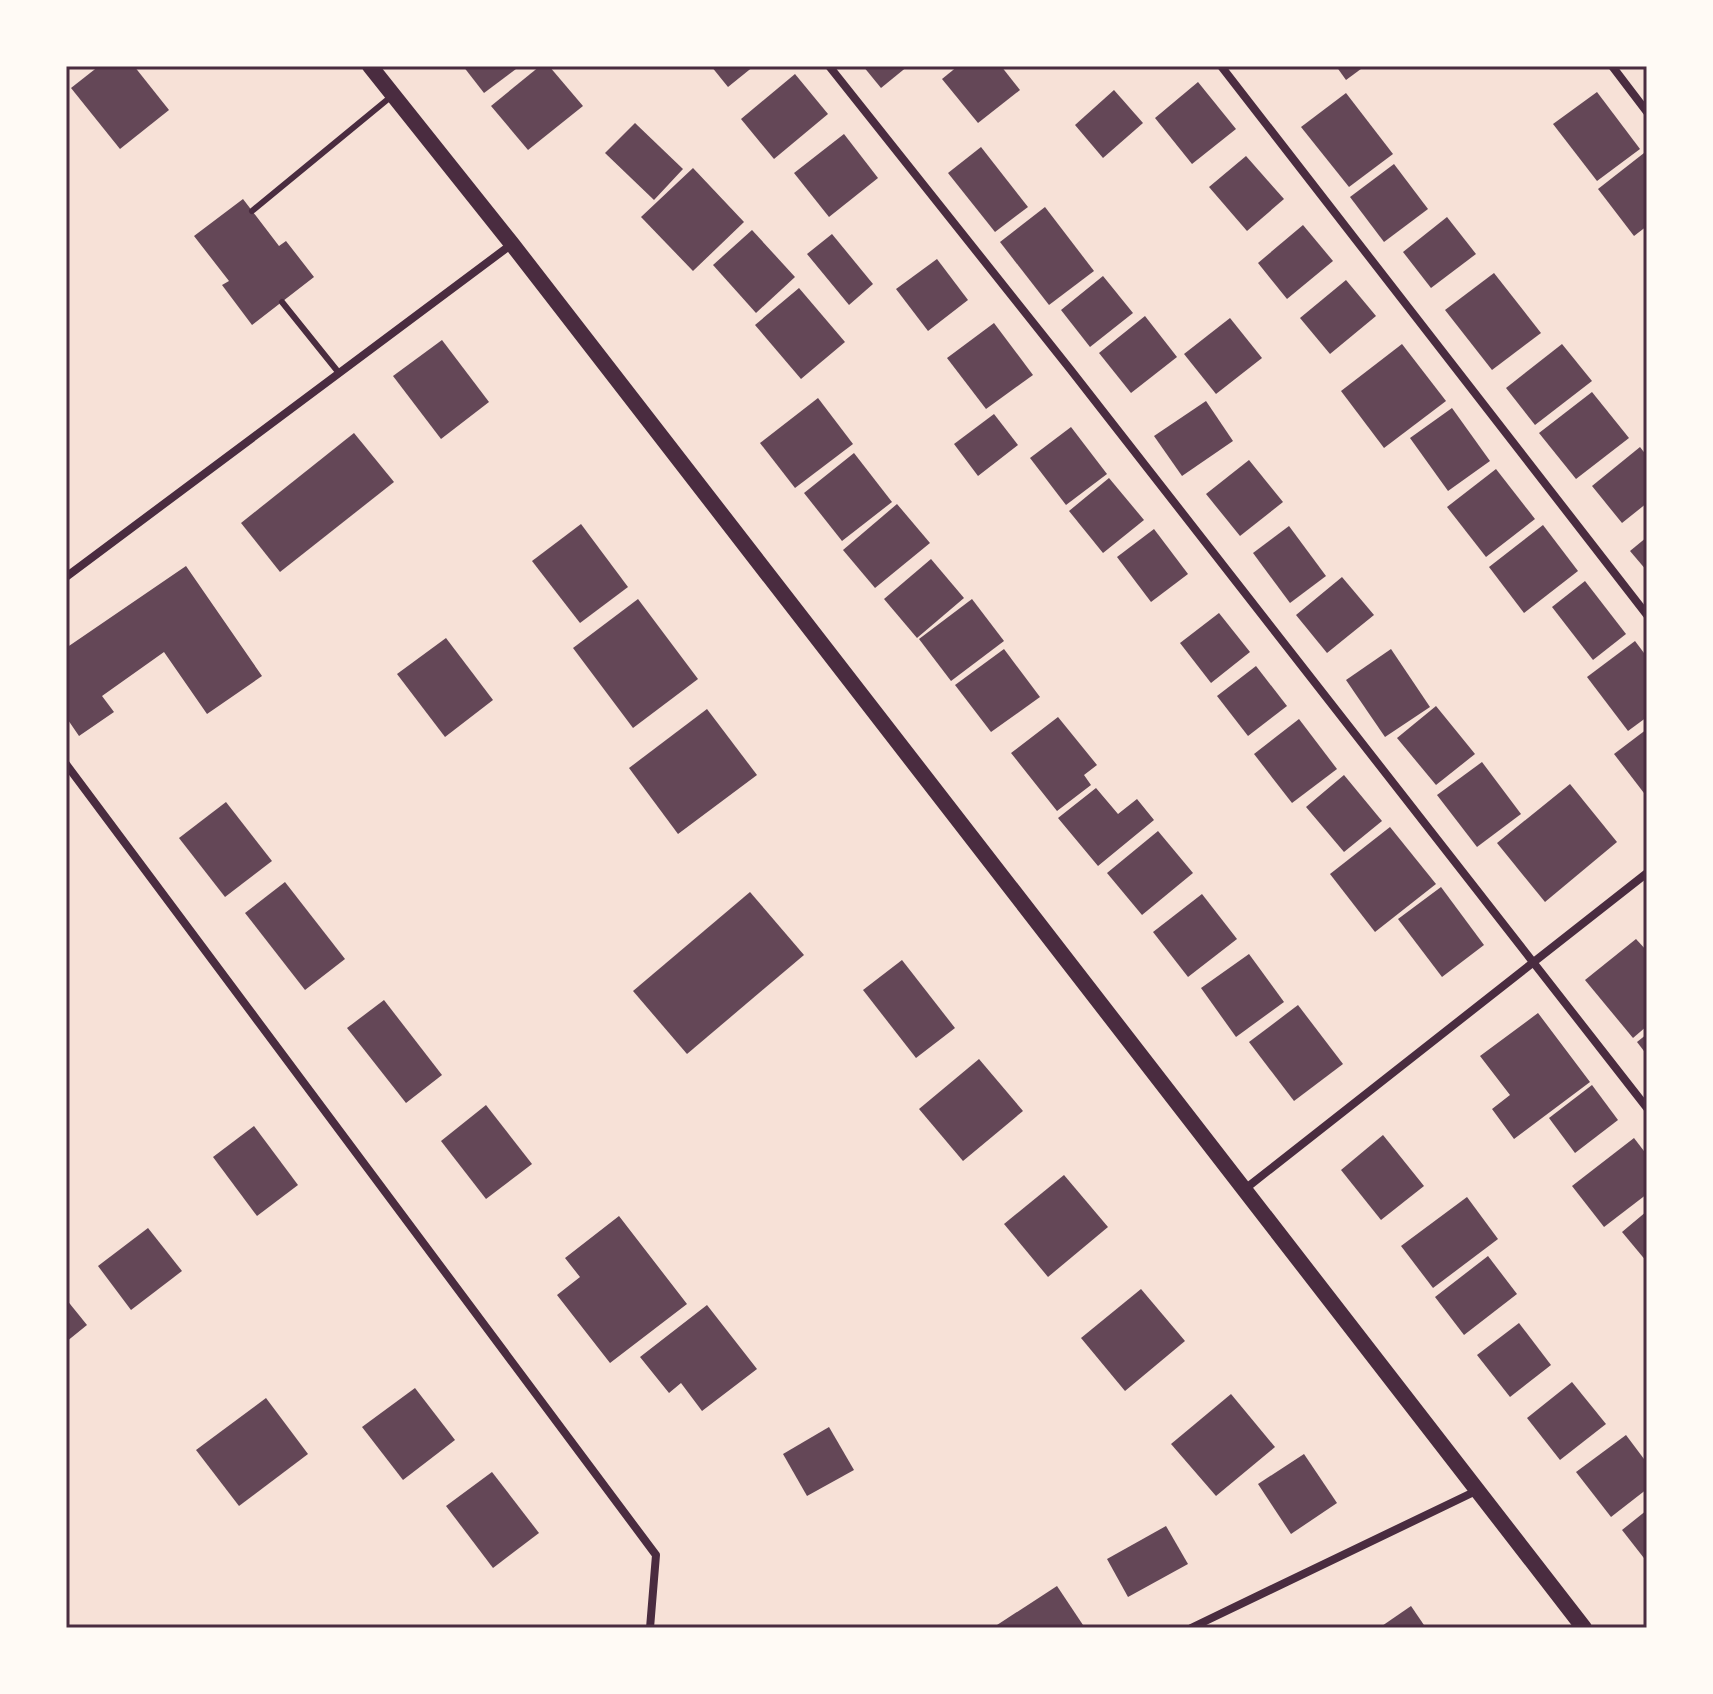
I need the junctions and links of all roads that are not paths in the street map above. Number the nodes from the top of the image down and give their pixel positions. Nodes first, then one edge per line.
1 (370, 66) edge
2 (829, 66) edge
3 (1221, 66) edge
4 (1612, 66) edge
5 (393, 95) junction
6 (1647, 112) edge
7 (252, 211) dead end
8 (512, 244) junction
9 (282, 302) dead end
10 (339, 373) junction
11 (66, 577) edge
12 (1647, 615) edge
13 (66, 764) edge
14 (1647, 873) edge
15 (1535, 962) junction
16 (1647, 1108) edge
17 (1245, 1189) junction
18 (1476, 1491) junction
19 (650, 1628) edge
20 (1191, 1628) edge
21 (1584, 1628) edge

1 - 5 main road
2 - 15 street
3 - 12 street
4 - 6 street
5 - 7 lane
5 - 8 main road
8 - 10 street
8 - 17 main road
9 - 10 lane
10 - 11 street
13 - 19 street
14 - 15 street
15 - 16 street
15 - 17 street
17 - 18 main road
18 - 20 street
18 - 21 main road

